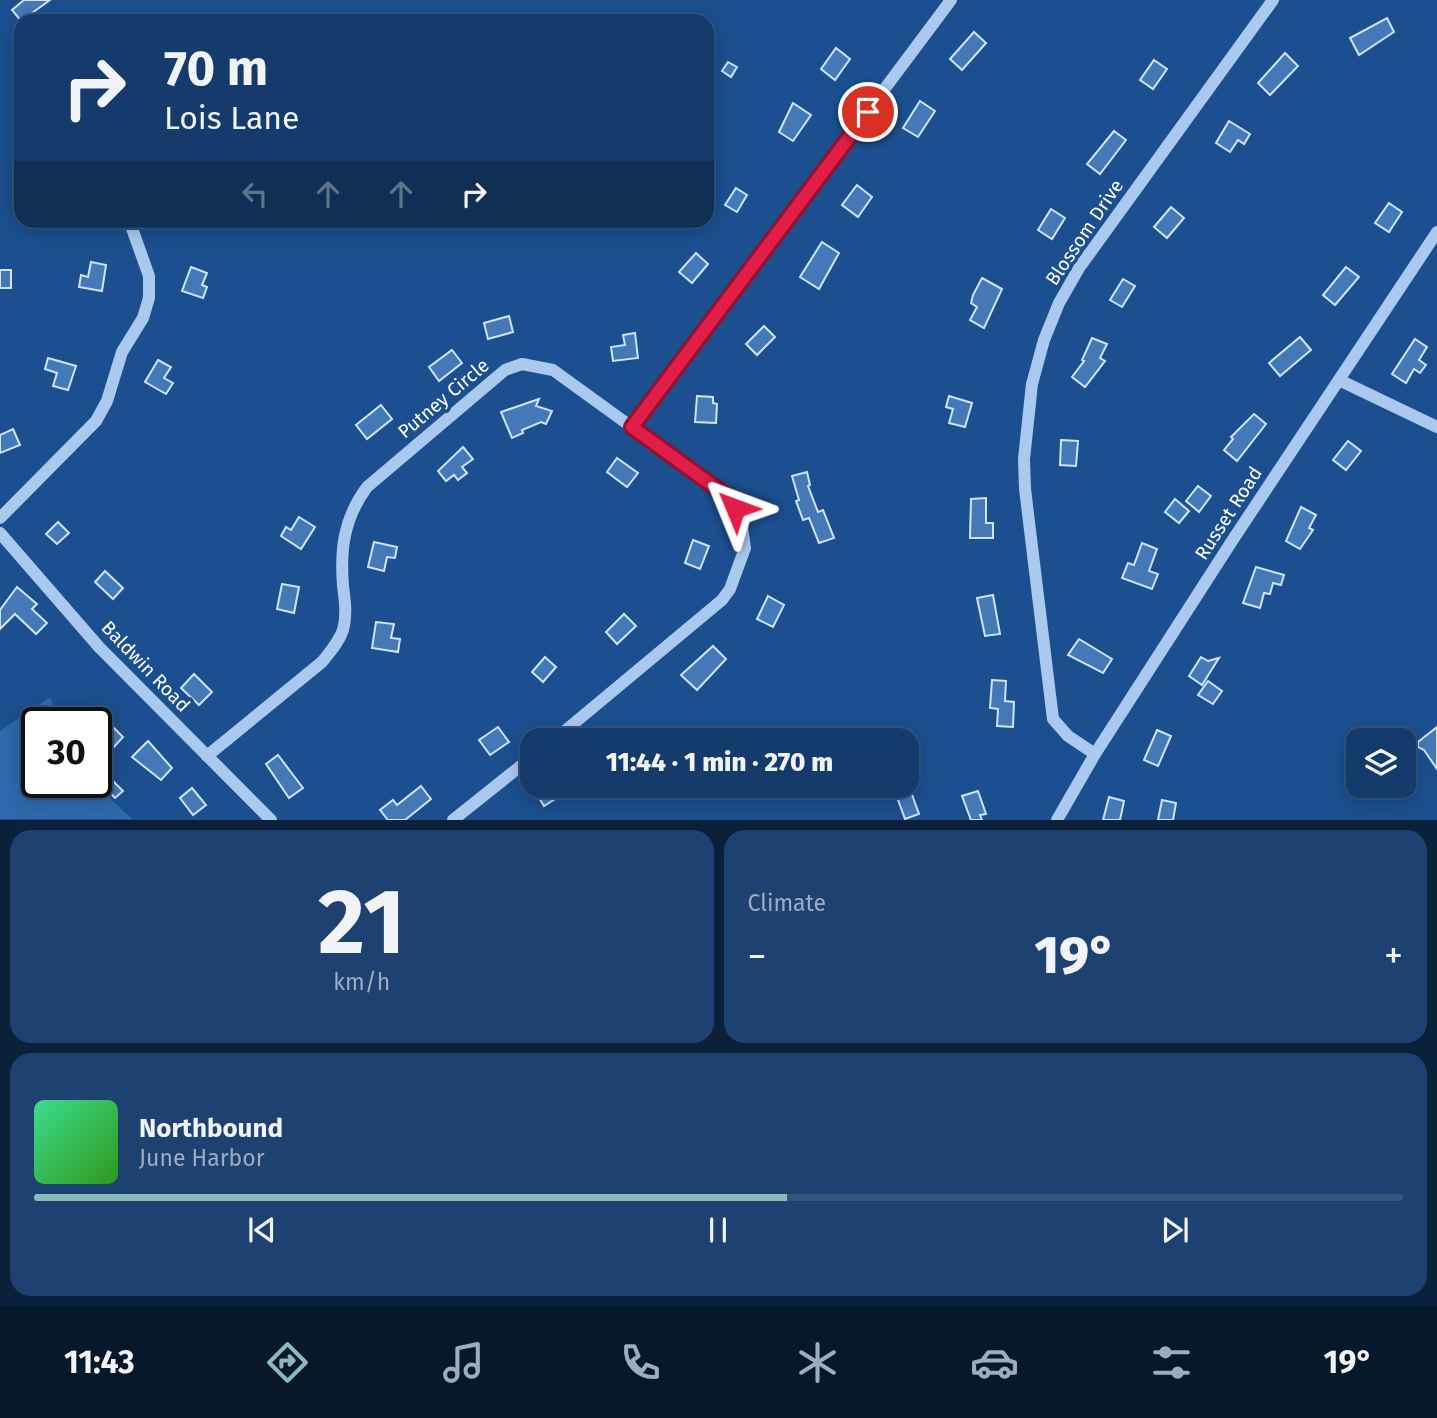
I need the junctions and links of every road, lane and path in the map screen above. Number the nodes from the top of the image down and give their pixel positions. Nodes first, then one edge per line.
1 (951, 0) edge
2 (1273, 0) edge
3 (133, 228) edge
4 (1437, 232) edge
5 (1339, 380) junction
6 (632, 427) junction
7 (1437, 427) edge
8 (0, 518) edge
9 (0, 533) edge
10 (568, 728) edge
11 (1094, 754) junction
12 (208, 756) junction
13 (520, 767) edge
14 (271, 820) edge
15 (453, 820) edge
16 (1057, 820) edge

1 - 6 street
2 - 11 street, Blossom Drive
3 - 8 street
4 - 5 street, Russet Road
5 - 7 street
5 - 11 street, Russet Road
6 - 10 street, Putney Circle
6 - 12 street, Putney Circle
9 - 12 street, Baldwin Road
11 - 16 street, Russet Road
12 - 14 street, Baldwin Road
13 - 15 street

